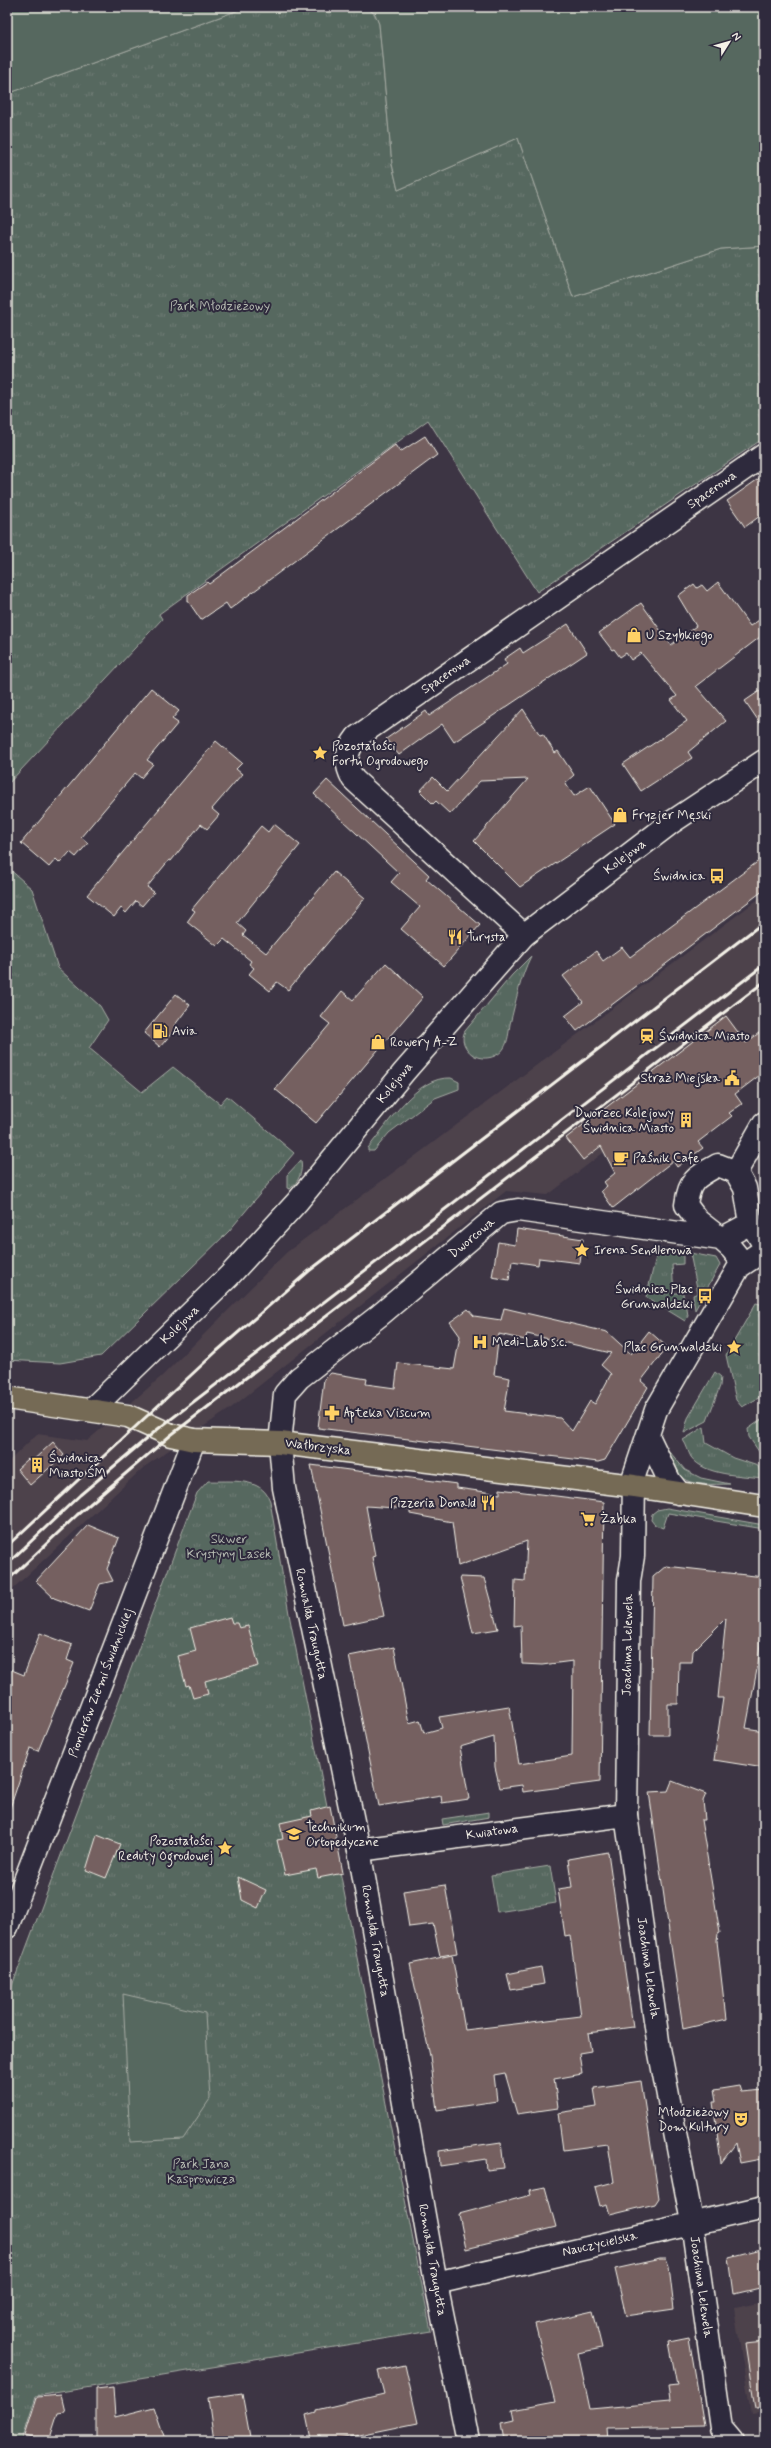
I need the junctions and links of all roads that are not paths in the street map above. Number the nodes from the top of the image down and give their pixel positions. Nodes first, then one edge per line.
1 (764, 455) edge
2 (764, 761) edge
3 (524, 935) junction
4 (764, 1123) edge
5 (736, 1172) junction
6 (751, 1223) junction
7 (720, 1239) junction
8 (756, 1253) edge
9 (7, 1398) edge
10 (92, 1409) junction
11 (648, 1436) junction
12 (194, 1440) junction
13 (280, 1442) junction
14 (634, 1486) junction
15 (679, 1493) junction
16 (764, 1506) edge
17 (626, 1815) junction
18 (359, 1850) junction
19 (7, 1927) edge
20 (764, 2207) edge
21 (692, 2222) junction
22 (436, 2283) junction
23 (468, 2441) edge
24 (732, 2441) edge

1 - 3 street, Spacerowa
2 - 3 street, Kolejowa
3 - 10 street, Kolejowa
4 - 5 street
5 - 6 street
5 - 7 street
6 - 7 street
6 - 8 street
7 - 8 street
7 - 13 street, Dworcowa
8 - 11 street
9 - 10 main road, Wałbrzyska
10 - 12 main road, Wałbrzyska
11 - 14 street
11 - 15 street
12 - 13 main road, Wałbrzyska
12 - 19 street, Pionierów Ziemi Świdnickiej
13 - 14 main road, Wałbrzyska
13 - 18 street, Romualda Traugutta
14 - 15 main road
14 - 17 street, Joachima Lelewela
15 - 16 main road
17 - 18 street, Kwiatowa
17 - 21 street, Joachima Lelewela
18 - 22 street, Romualda Traugutta
20 - 21 street, Nauczycielska
21 - 22 street, Nauczycielska
21 - 24 street, Joachima Lelewela
22 - 23 street, Romualda Traugutta

